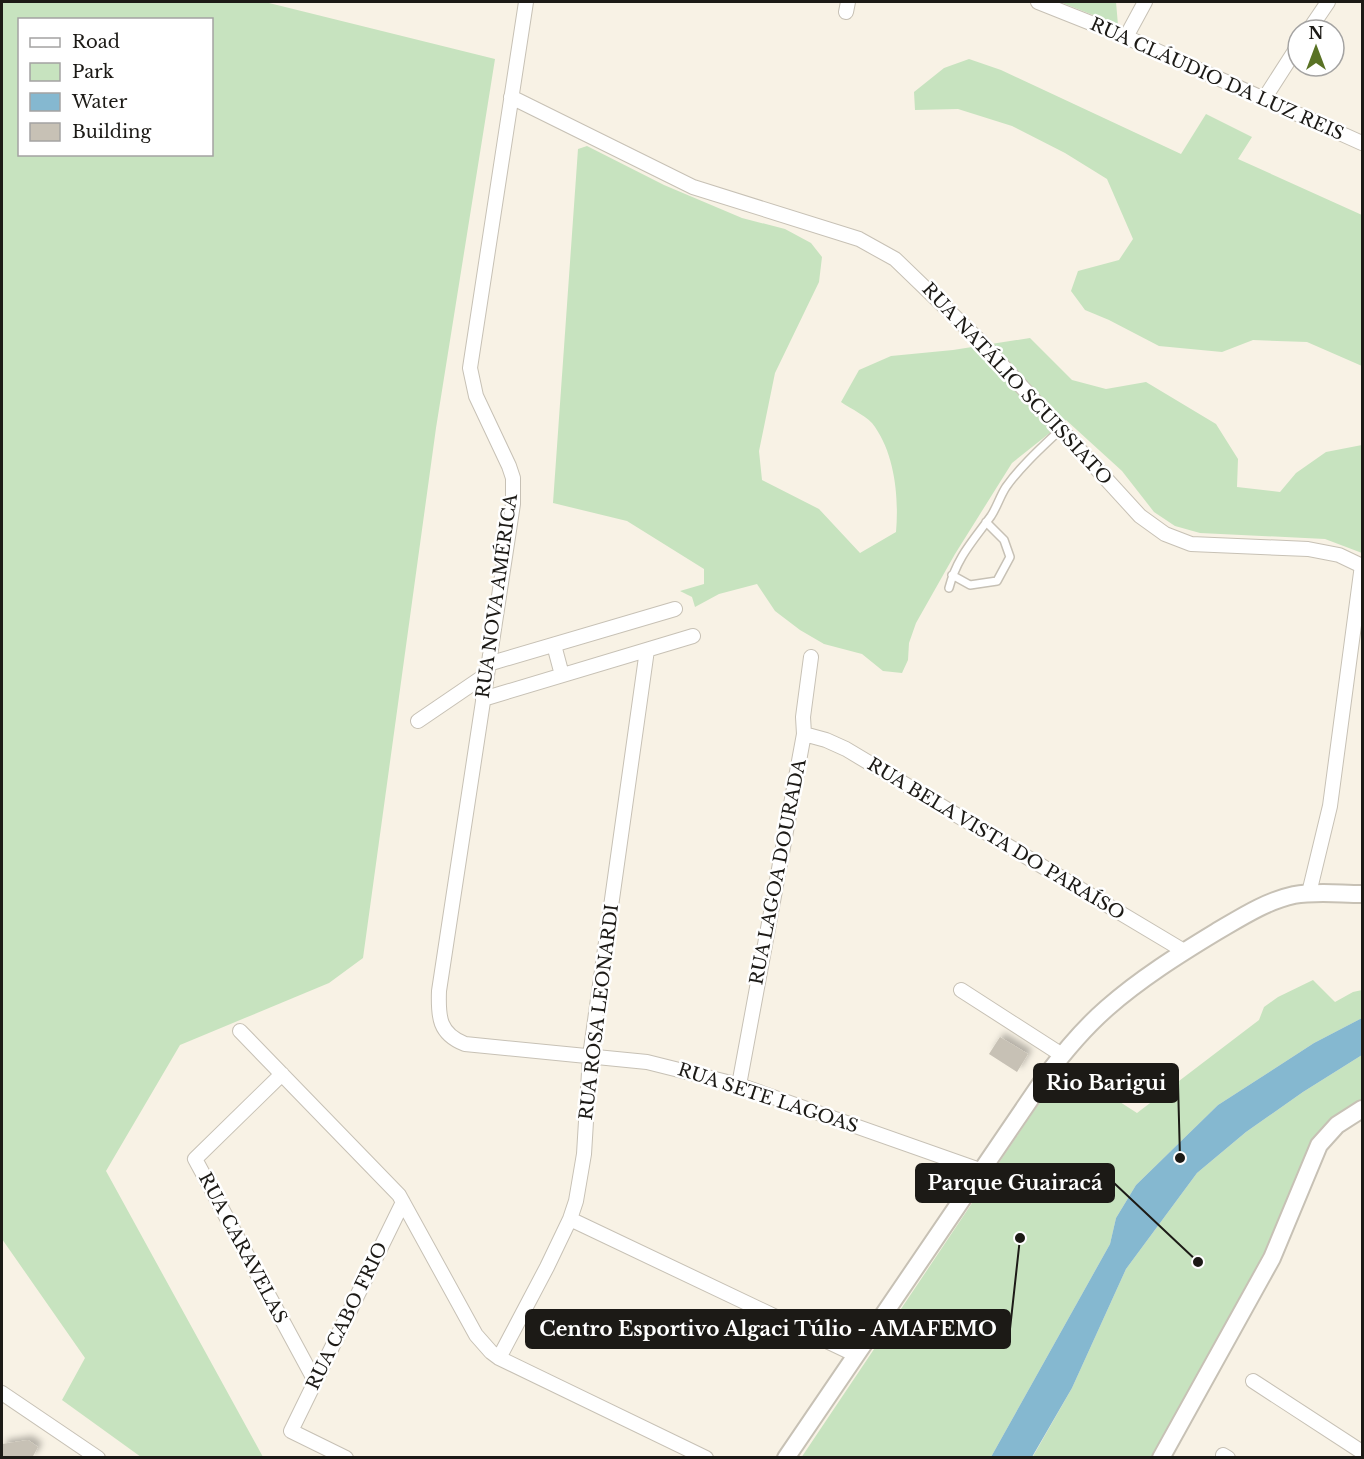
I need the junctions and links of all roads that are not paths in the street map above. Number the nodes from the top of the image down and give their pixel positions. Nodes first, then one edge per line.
1 (526, 2) edge
2 (1038, 2) edge
3 (1144, 2) edge
4 (1328, 2) edge
5 (1317, 18) edge
6 (1126, 37) junction
7 (1286, 65) edge
8 (511, 97) junction
9 (1264, 99) junction
10 (1362, 143) edge
11 (1060, 430) junction
12 (986, 522) junction
13 (1362, 566) edge
14 (952, 575) junction
15 (949, 588) dead end
16 (675, 609) dead end
17 (693, 636) dead end
18 (554, 645) junction
19 (647, 650) junction
20 (811, 657) dead end
21 (488, 669) junction
22 (562, 675) junction
23 (483, 699) junction
24 (418, 721) dead end
25 (804, 734) junction
26 (1309, 893) junction
27 (1362, 894) edge
28 (1184, 951) junction
29 (960, 990) dead end
30 (240, 1031) dead end
31 (446, 1032) joint
32 (1062, 1055) junction
33 (590, 1056) junction
34 (282, 1074) junction
35 (739, 1085) junction
36 (1362, 1109) edge
37 (980, 1170) junction
38 (403, 1202) junction
39 (570, 1219) junction
40 (856, 1355) junction
41 (499, 1358) junction
42 (315, 1381) junction
43 (1253, 1381) dead end
44 (2, 1393) edge
45 (1362, 1452) edge
46 (98, 1458) edge
47 (346, 1458) edge
48 (706, 1458) edge
49 (786, 1458) edge
50 (1161, 1458) edge

1 - 8 street, RUA NOVA AMÉRICA
2 - 6 street, RUA CLÁUDIO DA LUZ REIS
3 - 6 street
4 - 5 street
6 - 9 street, RUA CLÁUDIO DA LUZ REIS
7 - 9 street
8 - 11 street, RUA NATÁLIO SCUISSIATO
8 - 21 street, RUA NOVA AMÉRICA
9 - 10 street, RUA CLÁUDIO DA LUZ REIS
11 - 12 lane
11 - 13 street, RUA NATÁLIO SCUISSIATO
12 - 14 lane
12 - 14 lane
13 - 26 street
14 - 15 lane
16 - 18 street
17 - 19 street
18 - 21 street
18 - 22 street
19 - 22 street
19 - 33 street, RUA ROSA LEONARDI
20 - 25 street, RUA LAGOA DOURADA
21 - 23 street, RUA NOVA AMÉRICA
21 - 24 street
22 - 23 street
23 - 31 street, RUA NOVA AMÉRICA
25 - 28 street, RUA BELA VISTA DO PARAÍSO
25 - 35 street, RUA LAGOA DOURADA
26 - 27 street
26 - 28 street
28 - 32 street
29 - 32 street
30 - 34 street
31 - 33 street, RUA SETE LAGOAS
32 - 37 street
33 - 35 street, RUA SETE LAGOAS
33 - 39 street, RUA ROSA LEONARDI
34 - 38 street
34 - 42 street, RUA CARAVELAS
35 - 37 street, RUA SETE LAGOAS
36 - 50 street
37 - 40 street
38 - 41 street
38 - 42 street, RUA CABO FRIO
39 - 40 street
39 - 41 street, RUA ROSA LEONARDI
40 - 49 street
41 - 48 street
42 - 47 street, RUA CABO FRIO
43 - 45 street
44 - 46 street

